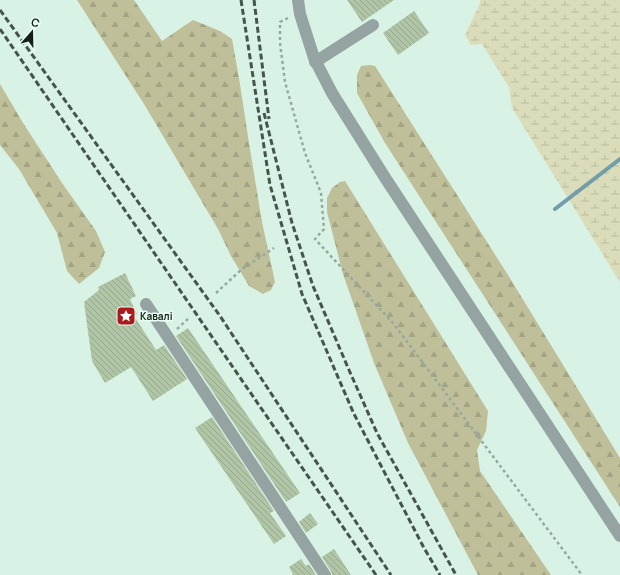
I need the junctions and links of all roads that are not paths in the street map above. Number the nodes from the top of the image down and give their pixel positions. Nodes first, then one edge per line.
1 (298, 0) edge
2 (373, 26) dead end
3 (315, 62) junction
4 (146, 304) dead end
5 (620, 536) edge
6 (325, 575) edge

1 - 3 street
2 - 3 street
3 - 5 street
4 - 6 street

